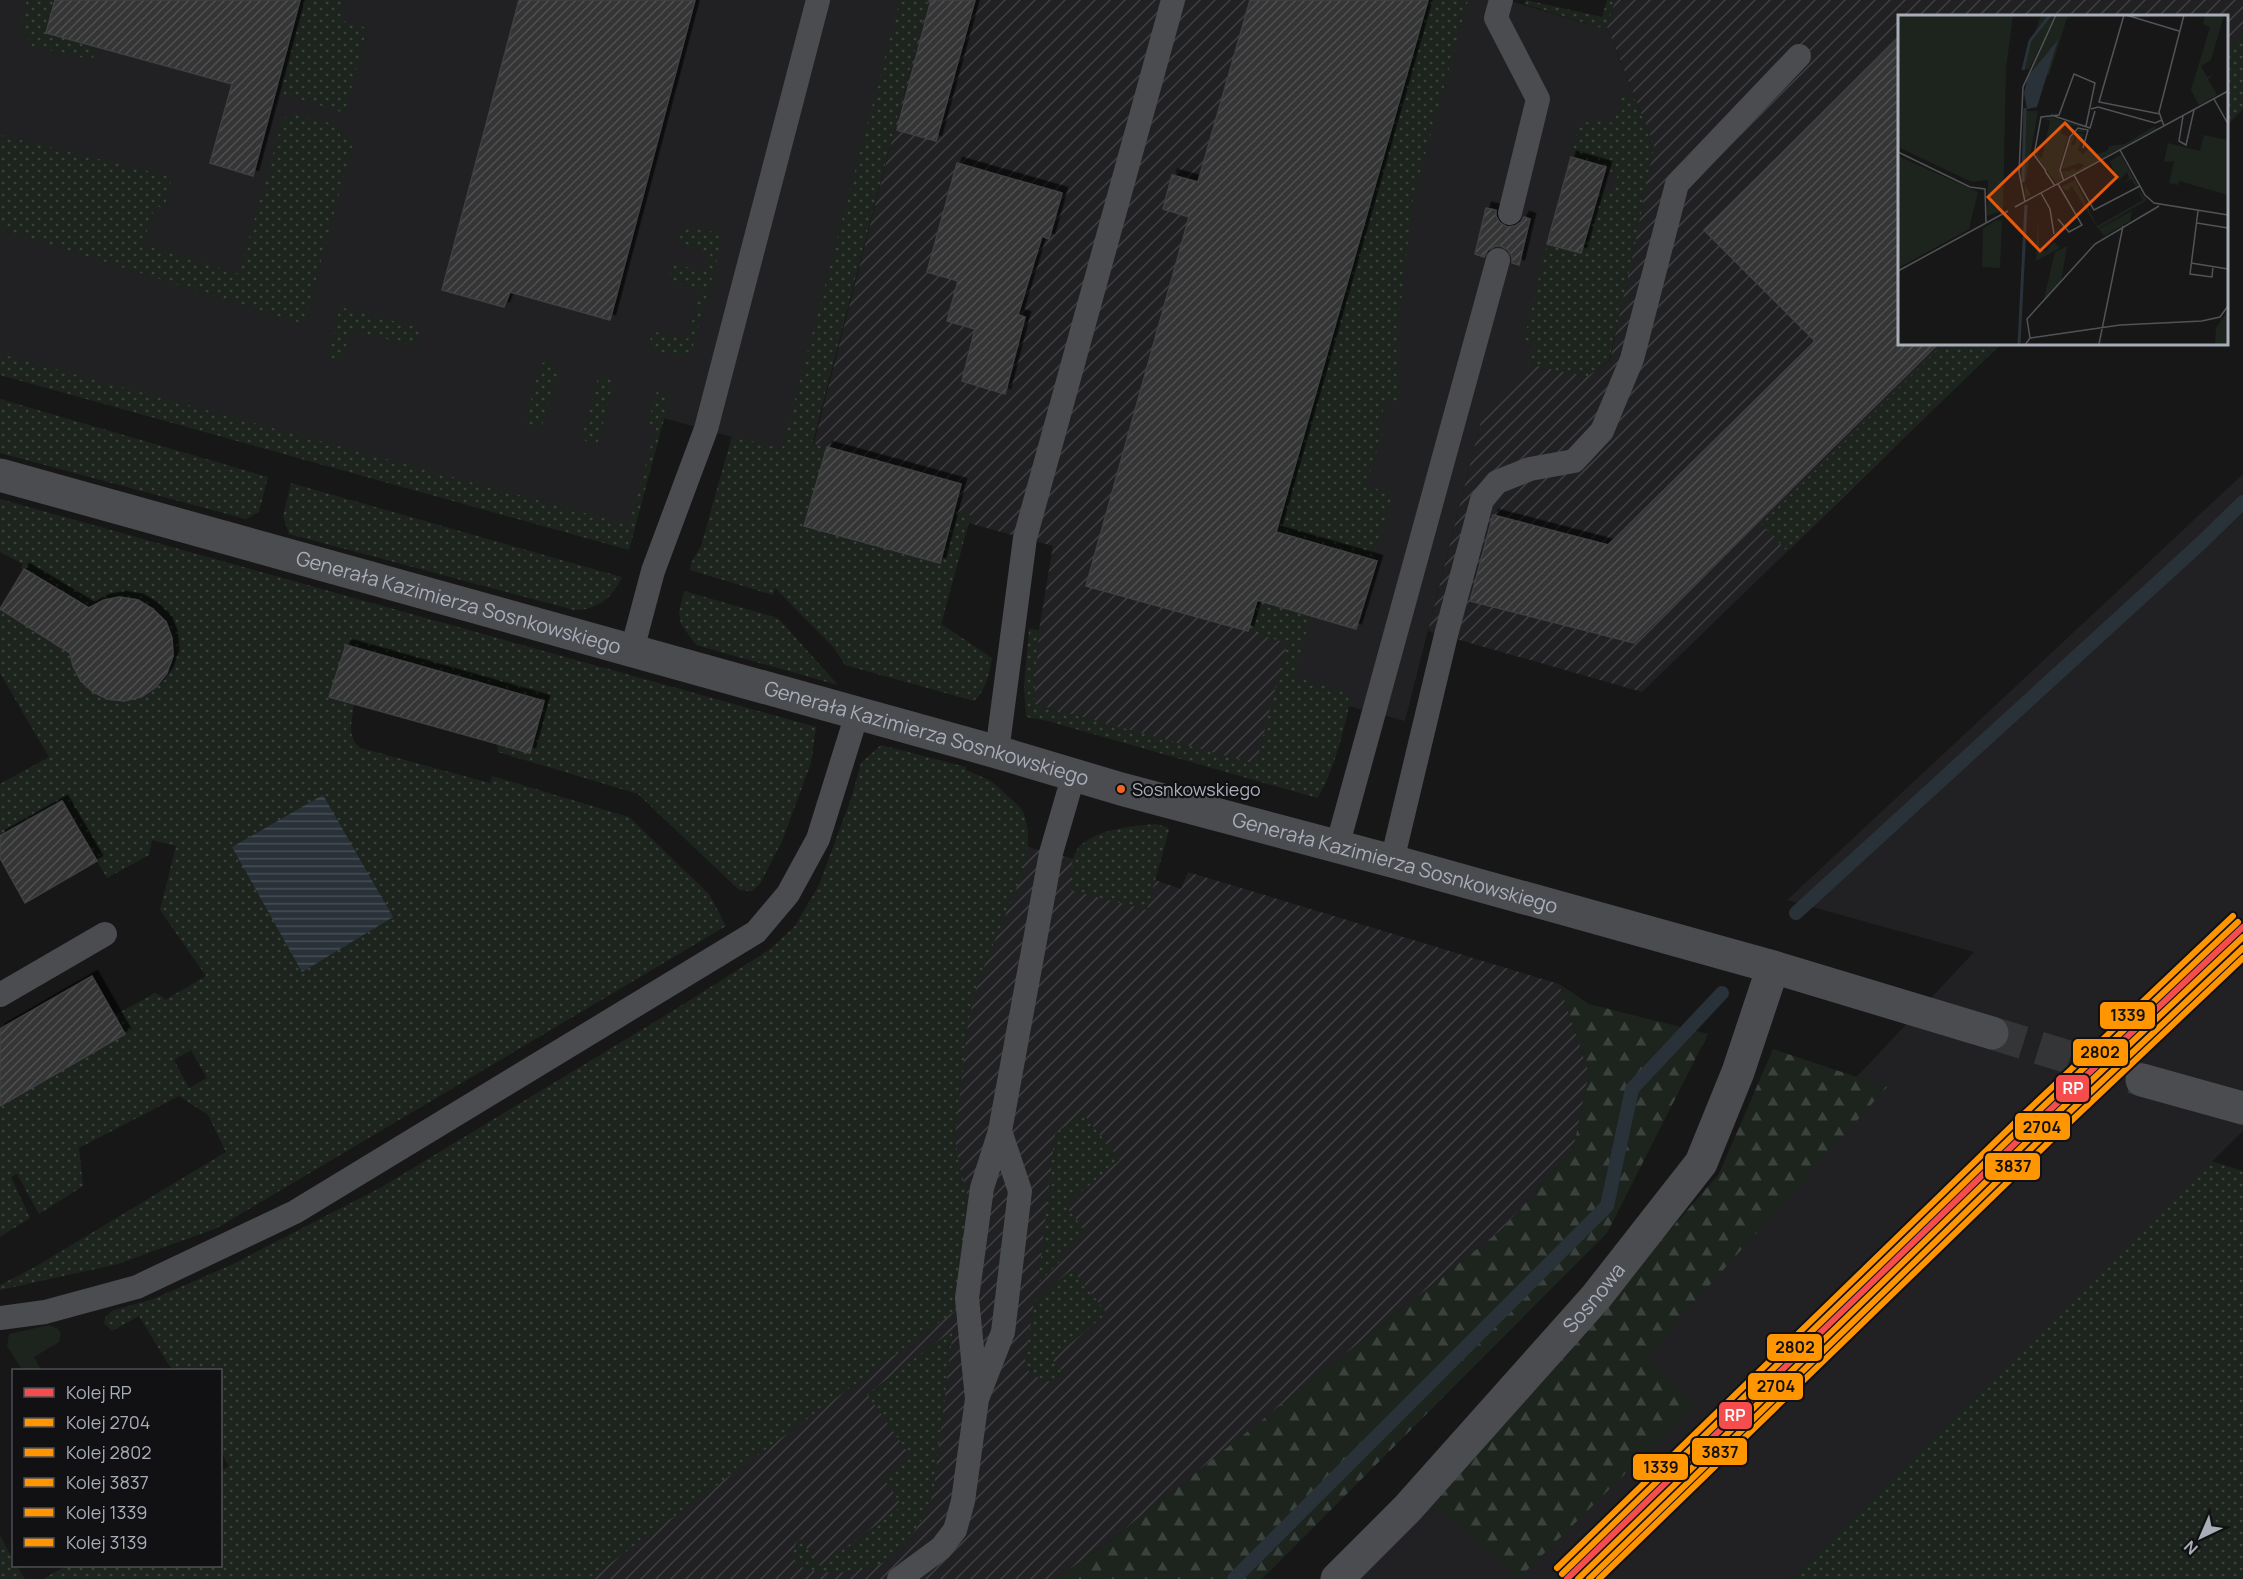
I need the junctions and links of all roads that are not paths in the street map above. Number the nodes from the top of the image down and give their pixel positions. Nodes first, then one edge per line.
1 (818, 0) edge
2 (1173, 0) edge
3 (1501, 0) edge
4 (1799, 56) dead end
5 (1510, 213) dead end
6 (1498, 260) dead end
7 (0, 475) edge
8 (632, 650) junction
9 (857, 714) junction
10 (997, 752) junction
11 (1074, 774) junction
12 (1337, 847) junction
13 (1392, 861) junction
14 (105, 934) dead end
15 (1773, 967) junction
16 (0, 996) edge
17 (1992, 1033) tunnel mouth
18 (2142, 1080) tunnel mouth
19 (2243, 1108) edge
20 (1000, 1131) junction
21 (0, 1318) edge
22 (977, 1399) junction
23 (899, 1579) edge
24 (1337, 1579) edge

1 - 8 lane
2 - 10 lane
3 - 5 lane
4 - 13 lane
6 - 12 lane
7 - 8 street, Generała Kazimierza Sosnkowskiego
8 - 9 street, Generała Kazimierza Sosnkowskiego
9 - 10 street, Generała Kazimierza Sosnkowskiego
9 - 21 lane
10 - 11 street, Generała Kazimierza Sosnkowskiego
11 - 12 street, Generała Kazimierza Sosnkowskiego
11 - 20 lane
12 - 13 street, Generała Kazimierza Sosnkowskiego
13 - 15 street, Generała Kazimierza Sosnkowskiego
14 - 16 lane
15 - 17 street, Generała Kazimierza Sosnkowskiego
15 - 24 street, Sosnowa
18 - 19 street
20 - 22 lane
20 - 22 lane
22 - 23 lane

